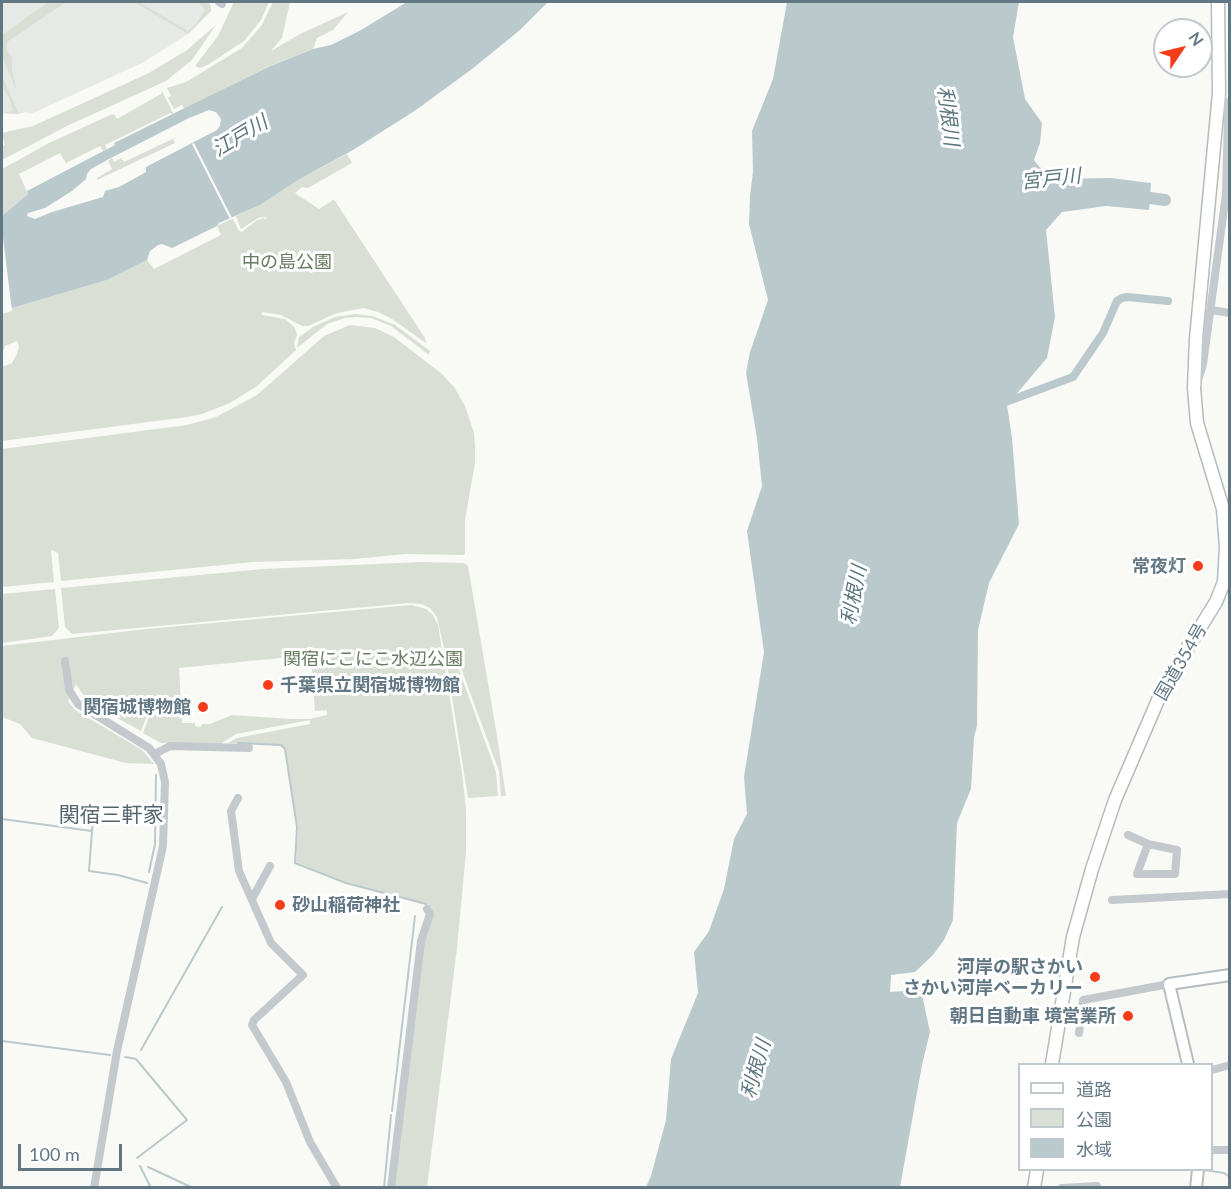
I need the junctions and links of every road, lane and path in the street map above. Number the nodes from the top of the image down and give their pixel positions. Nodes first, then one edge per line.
1 (1218, 2) edge
2 (1219, 93) junction
3 (1226, 211) edge
4 (1211, 310) junction
5 (1230, 313) edge
6 (1194, 388) junction
7 (1227, 583) edge
8 (65, 661) dead end
9 (249, 748) dead end
10 (155, 754) junction
11 (238, 798) dead end
12 (1128, 835) dead end
13 (1148, 844) junction
14 (270, 866) dead end
15 (1230, 894) edge
16 (252, 898) junction
17 (1112, 900) dead end
18 (427, 909) dead end
19 (1230, 975) edge
20 (1169, 984) junction
21 (1079, 1033) dead end
22 (1052, 1063) edge
23 (1188, 1063) edge
24 (1230, 1065) edge
25 (1213, 1070) edge
26 (1213, 1150) edge
27 (1230, 1150) edge
28 (1036, 1171) edge
29 (1198, 1171) edge
30 (1097, 1186) dead end
31 (94, 1188) edge
32 (337, 1188) edge
33 (391, 1188) edge
34 (1034, 1188) edge
35 (1062, 1188) edge
36 (1196, 1188) edge

1 - 2 highway, 国道354号
2 - 3 street
2 - 6 highway, 国道354号
3 - 4 street
4 - 5 street
4 - 6 street
6 - 7 highway, 国道354号
7 - 22 highway, 国道354号
8 - 10 street
9 - 10 street
10 - 31 street
11 - 16 street
12 - 13 street
13 - 13 street
14 - 16 street
15 - 17 street
16 - 32 street
18 - 33 street
19 - 20 main road
20 - 21 street
20 - 23 main road
24 - 25 street
26 - 27 street
28 - 34 highway
29 - 36 main road
30 - 35 street

